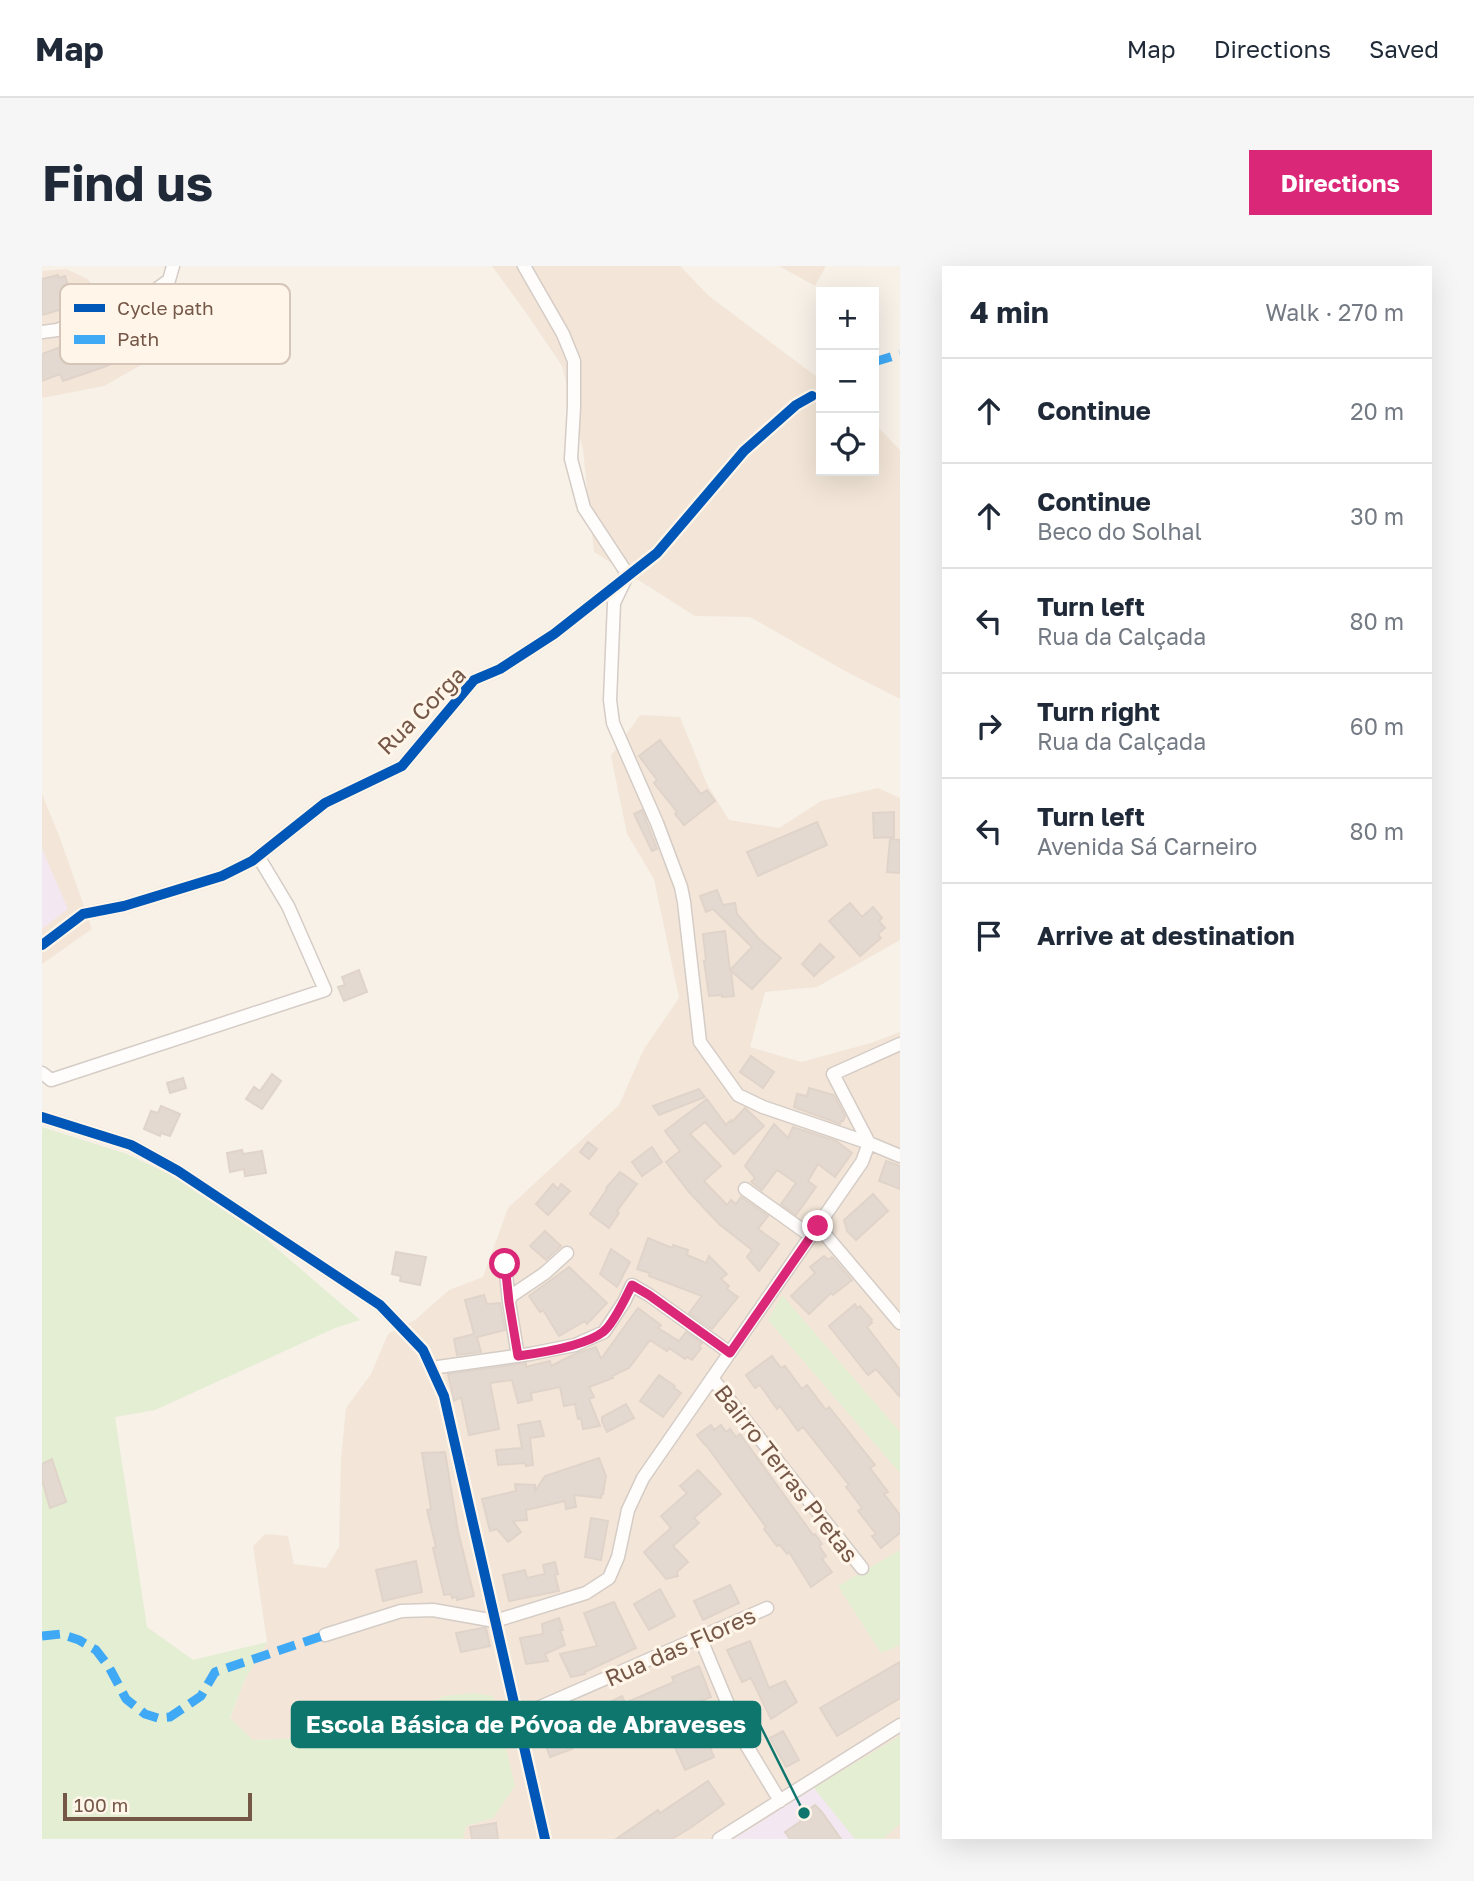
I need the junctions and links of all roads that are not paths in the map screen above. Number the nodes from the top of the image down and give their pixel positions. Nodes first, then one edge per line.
1 (173, 266) edge
2 (524, 266) edge
3 (163, 284) edge
4 (60, 329) edge
5 (42, 332) edge
6 (812, 397) dead end
7 (628, 575) junction
8 (258, 856) junction
9 (42, 945) edge
10 (900, 1044) edge
11 (42, 1073) edge
12 (42, 1117) edge
13 (869, 1143) junction
14 (900, 1156) edge
15 (745, 1189) dead end
16 (814, 1231) junction
17 (567, 1254) dead end
18 (505, 1264) dead end
19 (509, 1302) junction
20 (900, 1323) edge
21 (730, 1353) junction
22 (518, 1356) junction
23 (431, 1368) junction
24 (712, 1378) junction
25 (862, 1568) dead end
26 (766, 1608) dead end
27 (495, 1620) junction
28 (324, 1635) dead end
29 (701, 1637) junction
30 (517, 1717) junction
31 (900, 1726) edge
32 (780, 1801) junction
33 (545, 1839) edge
34 (719, 1839) edge

1 - 3 street
2 - 7 street
4 - 5 street
6 - 7 street, Rua Corga
7 - 8 street, Rua Corga
7 - 13 street
8 - 9 street, Rua Corga
8 - 11 street
10 - 13 street
12 - 23 street
13 - 14 street
13 - 16 street
15 - 16 street
16 - 20 street
16 - 21 street
17 - 19 street
18 - 19 street
19 - 22 street
21 - 22 street
21 - 24 street
22 - 23 street
23 - 27 street
24 - 25 street, Bairro Terras Pretas
24 - 27 street
26 - 29 street, Rua das Flores
27 - 28 street
27 - 30 street
29 - 30 street, Rua das Flores
29 - 32 street
30 - 33 street
31 - 32 street
32 - 34 street

